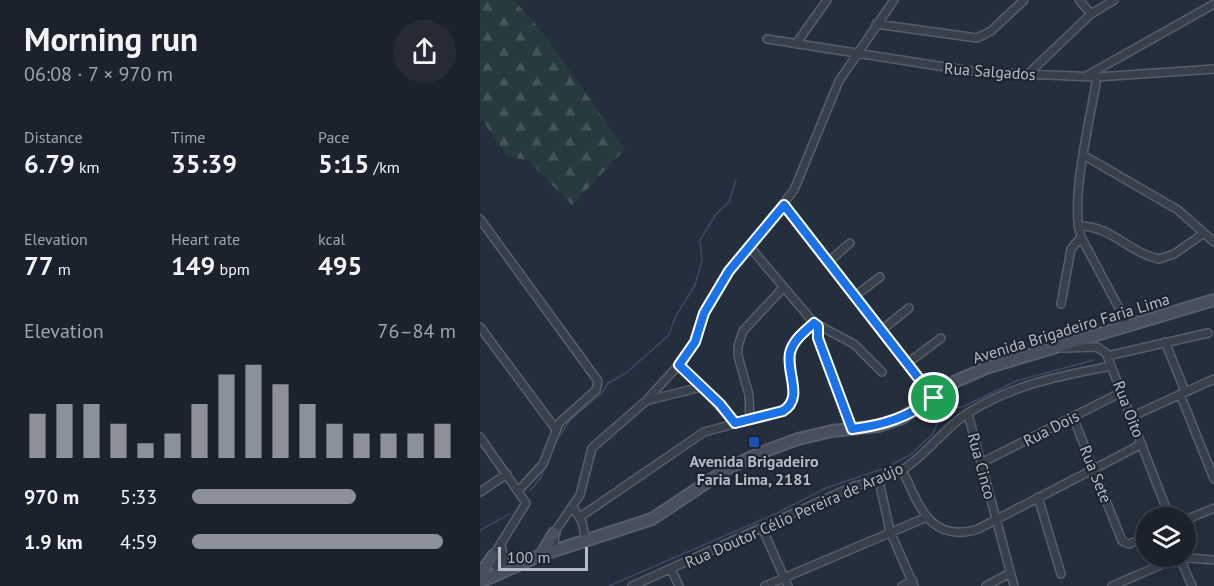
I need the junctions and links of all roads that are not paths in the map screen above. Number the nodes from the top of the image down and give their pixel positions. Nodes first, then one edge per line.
1 (827, 0) edge
2 (894, 0) edge
3 (1024, 0) edge
4 (1079, 0) edge
5 (1114, 0) edge
6 (1214, 4) edge
7 (1091, 14) junction
8 (876, 24) junction
9 (767, 39) dead end
10 (796, 44) junction
11 (855, 54) junction
12 (1214, 69) edge
13 (1027, 75) junction
14 (1086, 77) junction
15 (1097, 77) junction
16 (1084, 156) junction
17 (784, 205) junction
18 (480, 219) edge
19 (1078, 226) junction
20 (1204, 232) junction
21 (1081, 237) junction
22 (1214, 242) edge
23 (850, 243) dead end
24 (750, 246) junction
25 (828, 262) junction
26 (880, 277) dead end
27 (783, 288) junction
28 (855, 296) junction
29 (1214, 300) edge
30 (1061, 304) dead end
31 (909, 308) dead end
32 (816, 324) junction
33 (1128, 325) junction
34 (480, 327) edge
35 (883, 329) junction
36 (1208, 333) dead end
37 (941, 338) dead end
38 (1165, 342) junction
39 (1053, 346) junction
40 (1107, 356) junction
41 (909, 362) junction
42 (679, 365) junction
43 (1111, 366) junction
44 (882, 372) dead end
45 (1214, 379) edge
46 (701, 387) junction
47 (1122, 392) junction
48 (1183, 392) junction
49 (934, 398) junction
50 (646, 401) junction
51 (968, 414) junction
52 (1073, 417) junction
53 (1131, 417) junction
54 (750, 420) junction
55 (735, 423) junction
56 (555, 428) junction
57 (852, 429) junction
58 (480, 437) edge
59 (1142, 444) junction
60 (981, 463) junction
61 (1094, 469) junction
62 (902, 470) junction
63 (507, 474) junction
64 (1213, 476) edge
65 (879, 481) junction
66 (519, 490) junction
67 (480, 492) edge
68 (1038, 497) junction
69 (573, 507) junction
70 (1166, 507) edge
71 (1214, 508) edge
72 (1196, 515) edge
73 (580, 517) junction
74 (927, 518) junction
75 (996, 519) junction
76 (762, 528) junction
77 (890, 531) junction
78 (554, 533) junction
79 (1136, 540) edge
80 (586, 541) junction
81 (501, 545) junction
82 (555, 550) junction
83 (541, 555) junction
84 (493, 556) junction
85 (1196, 558) edge
86 (1214, 560) edge
87 (1159, 567) edge
88 (1183, 567) edge
89 (671, 569) junction
90 (502, 571) junction
91 (1010, 573) junction
92 (1061, 574) dead end
93 (480, 575) edge
94 (784, 577) junction
95 (480, 582) edge
96 (1128, 583) edge
97 (914, 584) edge
98 (632, 586) edge
99 (679, 586) edge
100 (765, 586) edge
101 (788, 586) edge
102 (902, 586) edge
103 (986, 586) edge
104 (1014, 586) edge
105 (1114, 586) edge
106 (1192, 586) edge

1 - 10 street
2 - 8 street
3 - 8 street
4 - 7 street
5 - 7 street
6 - 14 street
7 - 13 street
8 - 11 street
9 - 10 street, Rua Salgados
10 - 11 street, Rua Salgados
11 - 13 street, Rua Salgados
11 - 17 street
12 - 15 street, Rua Salgados
13 - 14 street, Rua Salgados
14 - 15 street, Rua Salgados
15 - 16 street
16 - 19 street
16 - 20 street
17 - 24 street
17 - 25 street
18 - 56 street
19 - 20 street
19 - 21 street
20 - 22 street
21 - 30 street
21 - 33 street
23 - 25 street
24 - 27 street
24 - 42 street
25 - 28 street
26 - 28 street
27 - 32 street
27 - 54 street
28 - 35 street
29 - 33 main road, Avenida Brigadeiro Faria Lima
31 - 35 street
32 - 44 street
32 - 54 street
32 - 57 street
33 - 39 main road, Avenida Brigadeiro Faria Lima
34 - 56 street
35 - 41 street
36 - 38 street
37 - 41 street
38 - 40 street
38 - 48 street
39 - 40 street
39 - 49 main road, Avenida Brigadeiro Faria Lima
40 - 43 street, Rua Oito
41 - 49 street
42 - 46 street
42 - 50 street
43 - 47 street, Rua Oito
43 - 51 street, Rua Doutor Célio Pereira de Araújo
45 - 48 street
46 - 50 street
46 - 55 street
47 - 52 street, Rua Dois
47 - 53 street, Rua Oito
48 - 53 street
48 - 64 street
49 - 57 main road, Avenida Brigadeiro Faria Lima
50 - 69 street
51 - 60 street, Rua Cinco
51 - 62 street, Rua Doutor Célio Pereira de Araújo
52 - 60 street, Rua Dois
52 - 61 street, Rua Sete
53 - 59 street, Rua Oito
54 - 55 street
55 - 73 street
56 - 66 street
57 - 80 main road, Avenida Brigadeiro Faria Lima
58 - 63 street
59 - 61 street
59 - 70 street, Rua Oito
60 - 75 street, Rua Cinco
61 - 68 street
61 - 79 street, Rua Sete
62 - 65 street, Rua Doutor Célio Pereira de Araújo
62 - 74 street
63 - 66 street
63 - 67 street
65 - 76 street, Rua Doutor Célio Pereira de Araújo
65 - 77 street
66 - 81 street
68 - 75 street
68 - 92 street
69 - 73 street
69 - 78 street
71 - 72 street
73 - 80 street
74 - 75 street
74 - 77 street
75 - 91 street, Rua Cinco
76 - 89 street, Rua Doutor Célio Pereira de Araújo
76 - 94 street
77 - 94 street
77 - 97 street
78 - 82 street
78 - 83 main road
80 - 82 main road, Avenida Brigadeiro Faria Lima
81 - 84 street
81 - 90 street
82 - 83 main road, Avenida Brigadeiro Faria Lima
83 - 90 main road, Avenida Brigadeiro Faria Lima
84 - 90 street
84 - 93 main road
85 - 86 street
87 - 96 street
88 - 106 street
89 - 98 street, Rua Doutor Célio Pereira de Araújo
89 - 99 street
90 - 95 main road, Avenida Brigadeiro Faria Lima
91 - 103 street
91 - 104 street, Rua Cinco
94 - 100 street
94 - 101 street
96 - 105 street
97 - 102 street

